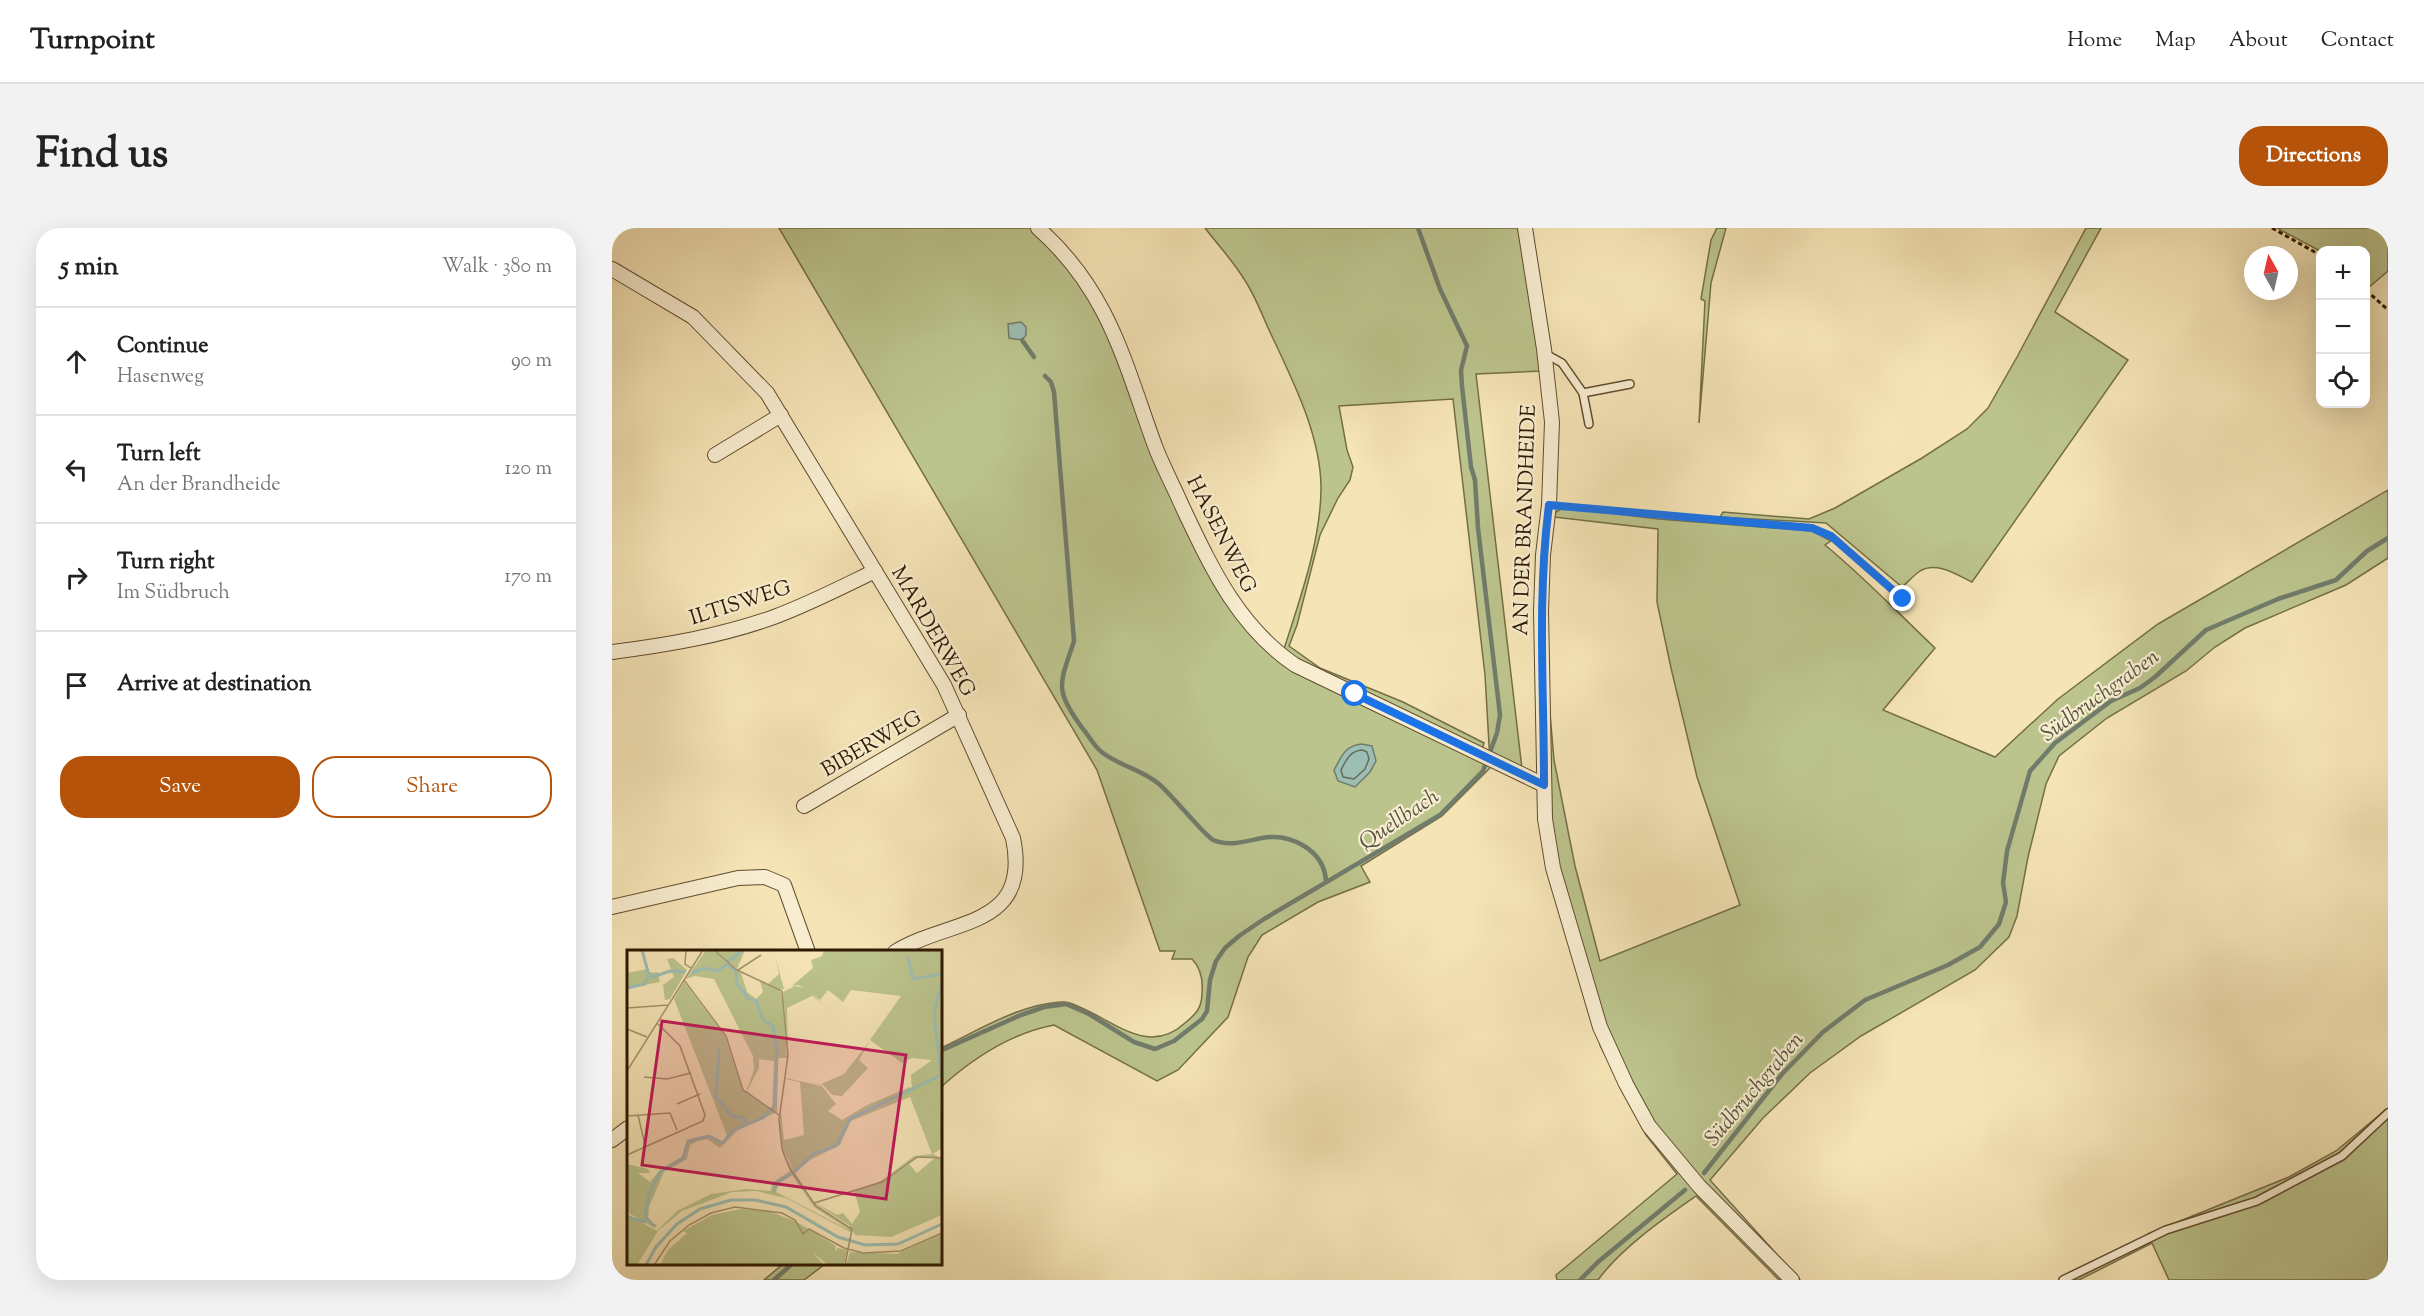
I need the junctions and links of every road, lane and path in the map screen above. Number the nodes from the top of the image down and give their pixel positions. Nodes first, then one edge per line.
1 (1038, 228) edge
2 (1525, 228) edge
3 (2272, 228) edge
4 (2316, 253) edge
5 (612, 269) edge
6 (2370, 294) edge
7 (2388, 310) edge
8 (1544, 353) junction
9 (1630, 384) dead end
10 (1584, 393) junction
11 (781, 416) junction
12 (1589, 424) dead end
13 (715, 455) dead end
14 (1549, 505) junction
15 (875, 571) junction
16 (1903, 599) dead end
17 (612, 652) edge
18 (959, 716) junction
19 (1544, 785) junction
20 (804, 806) dead end
21 (612, 907) edge
22 (808, 950) edge
23 (898, 950) edge
24 (2388, 1113) edge
25 (1792, 1280) edge
26 (2063, 1280) edge

1 - 19 street, HASENWEG
2 - 8 street, AN DER BRANDHEIDE
3 - 4 path
5 - 11 street, MARDERWEG
6 - 7 path
8 - 10 lane
8 - 14 street, AN DER BRANDHEIDE
9 - 10 lane
10 - 12 lane
11 - 13 street
11 - 15 street, MARDERWEG
14 - 16 path
14 - 19 street, AN DER BRANDHEIDE
15 - 17 street, ILTISWEG
15 - 18 street, MARDERWEG
18 - 20 street, BIBERWEG
18 - 23 street, MARDERWEG
19 - 25 street, AN DER BRANDHEIDE
21 - 22 street
24 - 26 lane

